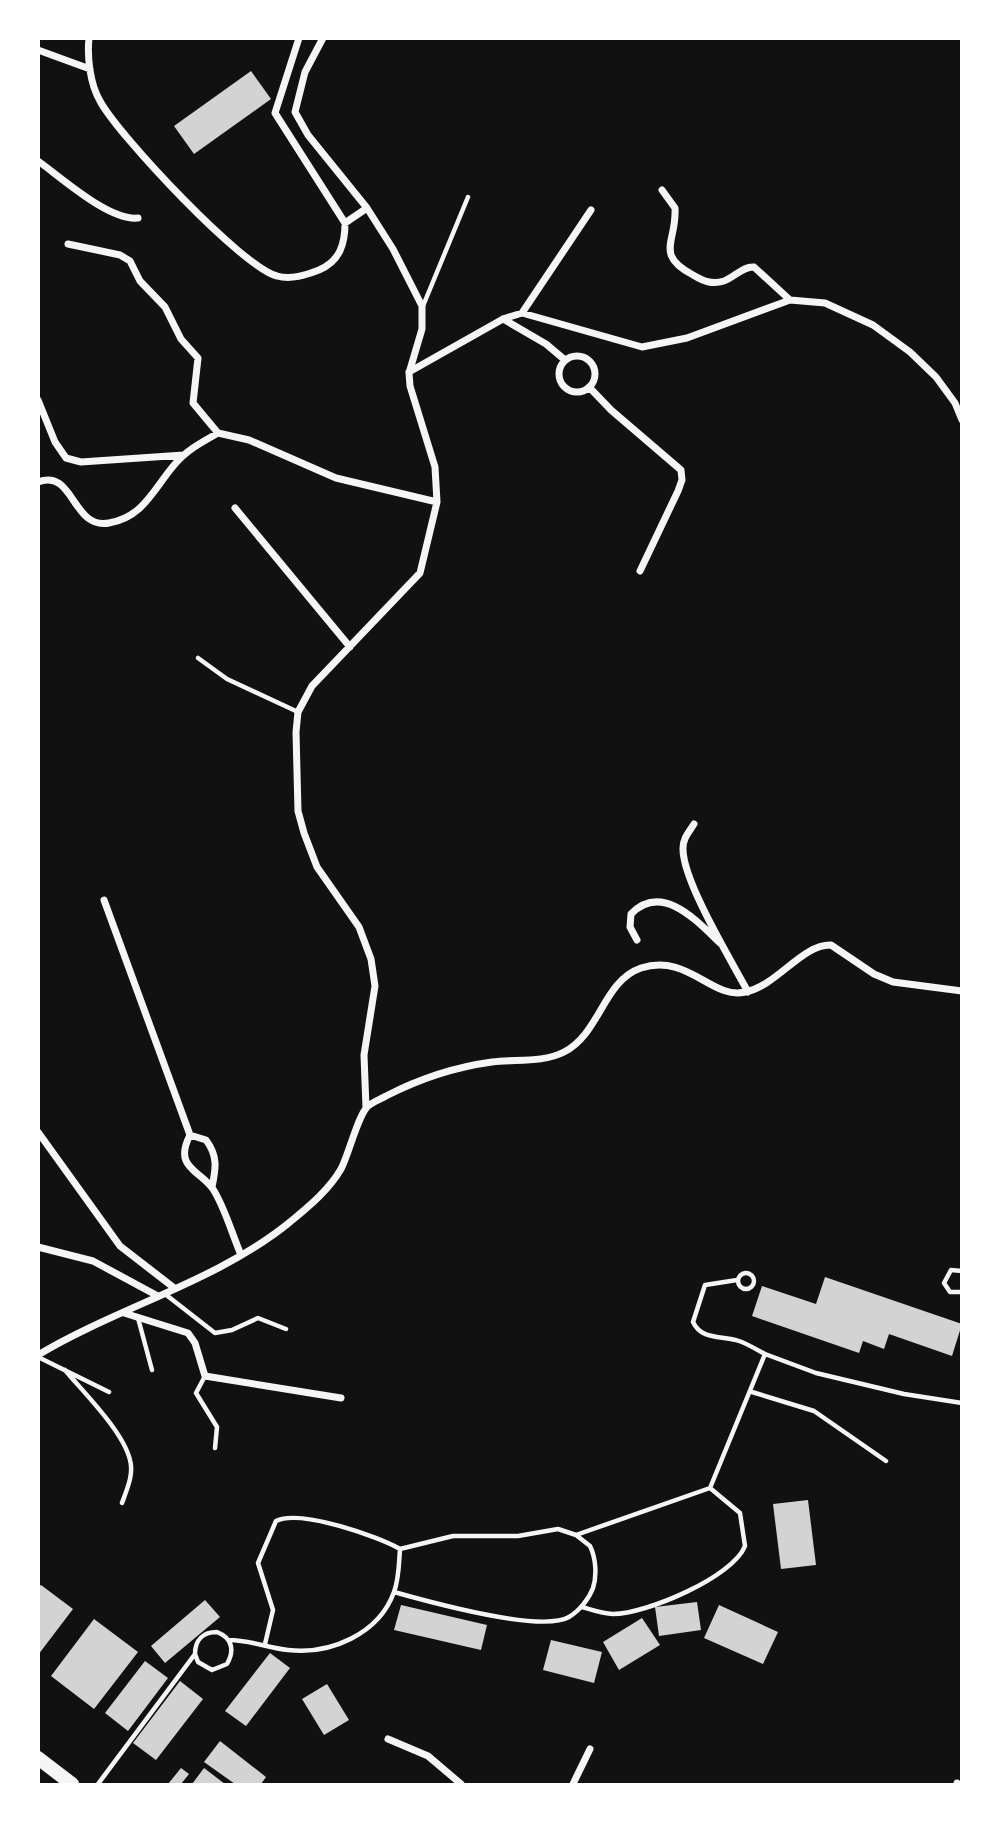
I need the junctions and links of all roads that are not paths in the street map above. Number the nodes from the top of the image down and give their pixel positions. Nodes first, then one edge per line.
1 (89, 38) edge
2 (299, 38) edge
3 (323, 38) edge
4 (38, 50) edge
5 (90, 69) junction
6 (38, 161) edge
7 (662, 190) dead end
8 (468, 197) dead end
9 (367, 208) junction
10 (591, 210) dead end
11 (138, 218) dead end
12 (345, 223) junction
13 (68, 244) dead end
14 (790, 300) junction
15 (422, 306) junction
16 (522, 313) junction
17 (503, 319) junction
18 (565, 360) junction
19 (409, 373) junction
20 (589, 387) junction
21 (38, 400) edge
22 (961, 420) edge
23 (218, 433) junction
24 (184, 455) junction
25 (38, 482) edge
26 (437, 502) junction
27 (234, 508) dead end
28 (640, 571) dead end
29 (350, 647) junction
30 (198, 658) dead end
31 (298, 712) junction
32 (694, 824) dead end
33 (104, 900) dead end
34 (637, 940) dead end
35 (726, 950) junction
36 (961, 991) edge
37 (748, 992) junction
38 (366, 1108) junction
39 (38, 1132) edge
40 (190, 1135) junction
41 (212, 1187) junction
42 (38, 1247) edge
43 (241, 1255) junction
44 (961, 1271) edge
45 (737, 1280) dead end
46 (173, 1287) junction
47 (961, 1292) edge
48 (159, 1294) junction
49 (124, 1313) junction
50 (138, 1318) junction
51 (286, 1329) dead end
52 (765, 1354) junction
53 (38, 1356) edge
54 (65, 1370) junction
55 (152, 1370) dead end
56 (205, 1376) junction
57 (109, 1392) dead end
58 (752, 1392) junction
59 (341, 1398) dead end
60 (961, 1403) edge
61 (215, 1448) dead end
62 (886, 1461) dead end
63 (710, 1488) junction
64 (122, 1503) dead end
65 (576, 1535) junction
66 (400, 1549) junction
67 (394, 1592) junction
68 (581, 1606) junction
69 (229, 1640) junction
70 (265, 1644) junction
71 (195, 1654) junction
72 (388, 1739) dead end
73 (590, 1749) dead end
74 (38, 1758) edge
75 (72, 1784) edge
76 (98, 1784) edge
77 (461, 1784) edge
78 (573, 1784) edge

1 - 5 street
2 - 12 street
3 - 9 street
4 - 5 street
5 - 12 street
6 - 11 street
7 - 14 street
8 - 15 lane
9 - 12 street
9 - 15 street
10 - 16 street
13 - 23 street
14 - 16 street
14 - 22 street
15 - 19 street
16 - 17 street
17 - 18 street
17 - 19 street
18 - 20 street
18 - 20 street
19 - 26 street
20 - 28 street
21 - 24 street
23 - 24 street
23 - 26 street
24 - 25 street
26 - 29 street
27 - 29 street
29 - 31 street
30 - 31 lane
31 - 38 street
32 - 35 street
33 - 40 street
34 - 35 street
35 - 37 street
36 - 37 street
37 - 38 street
38 - 43 street
39 - 46 street
40 - 41 street
40 - 41 street
41 - 43 street
42 - 48 street
43 - 46 street
44 - 47 lane
45 - 52 lane
46 - 48 street
48 - 49 street
48 - 51 lane
49 - 50 street
49 - 53 street
50 - 55 lane
50 - 56 street
52 - 58 lane
52 - 60 lane
53 - 54 lane
54 - 57 lane
54 - 64 lane
56 - 59 street
56 - 61 lane
58 - 62 lane
58 - 63 lane
63 - 65 lane
63 - 68 lane
65 - 66 lane
65 - 68 lane
66 - 67 lane
66 - 70 lane
67 - 68 lane
67 - 70 lane
69 - 70 lane
69 - 71 lane
69 - 71 lane
71 - 76 lane
72 - 77 street
73 - 78 street
74 - 75 highway

